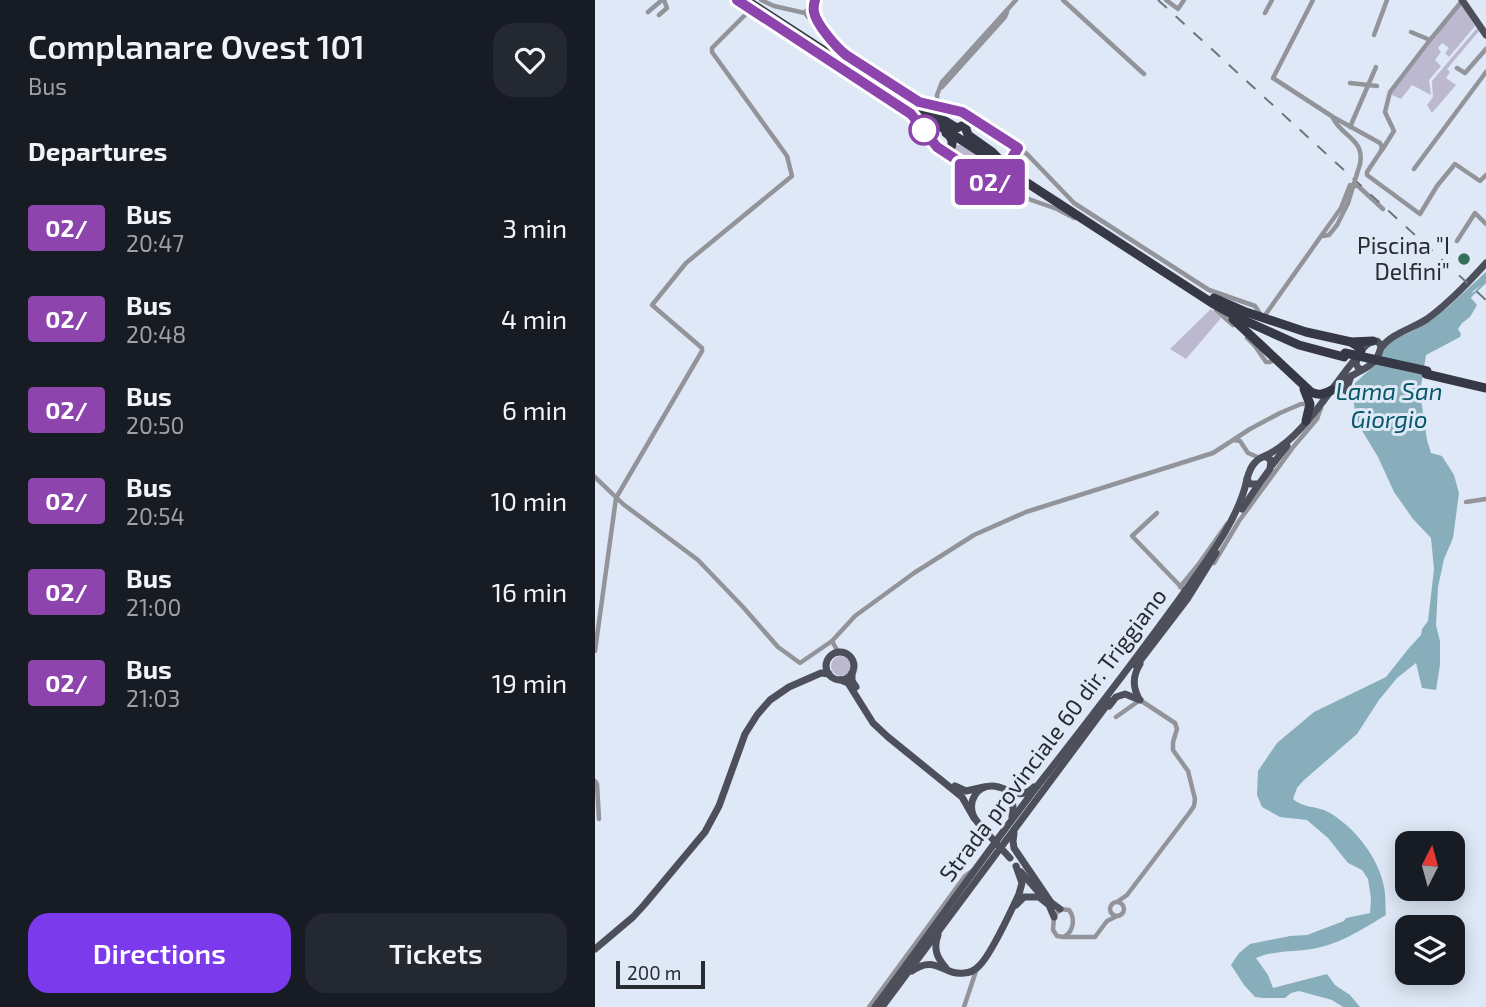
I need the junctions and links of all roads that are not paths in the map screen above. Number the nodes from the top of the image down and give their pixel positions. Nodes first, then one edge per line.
1 (663, 0) edge
2 (737, 0) edge
3 (745, 0) edge
4 (761, 0) edge
5 (814, 0) edge
6 (1016, 0) edge
7 (1063, 0) edge
8 (1166, 0) edge
9 (1184, 0) edge
10 (1272, 0) edge
11 (1313, 0) edge
12 (1387, 0) edge
13 (1462, 0) edge
14 (752, 5) edge
15 (648, 12) dead end
16 (813, 12) junction
17 (807, 13) junction
18 (1265, 13) dead end
19 (659, 15) dead end
20 (823, 29) junction
21 (1411, 32) dead end
22 (1374, 35) dead end
23 (1486, 35) edge
24 (1430, 40) junction
25 (1486, 49) edge
26 (1376, 67) dead end
27 (1457, 68) dead end
28 (1486, 72) edge
29 (1144, 74) dead end
30 (1350, 83) dead end
31 (1368, 85) junction
32 (1377, 86) dead end
33 (938, 106) junction
34 (923, 113) junction
35 (1333, 117) junction
36 (969, 121) junction
37 (1350, 127) junction
38 (1018, 148) junction
39 (950, 151) junction
40 (1381, 151) junction
41 (999, 162) junction
42 (1008, 167) junction
43 (1414, 169) dead end
44 (1486, 175) edge
45 (995, 185) junction
46 (1383, 209) dead end
47 (1486, 224) edge
48 (1322, 236) junction
49 (1457, 241) dead end
50 (1486, 263) edge
51 (1213, 301) junction
52 (1263, 318) junction
53 (1290, 330) junction
54 (1351, 342) junction
55 (1377, 343) junction
56 (1299, 345) junction
57 (1359, 354) junction
58 (1344, 355) junction
59 (1276, 359) junction
60 (1362, 370) junction
61 (1301, 384) junction
62 (1484, 384) edge
63 (1334, 389) junction
64 (1310, 404) junction
65 (1321, 408) junction
66 (1306, 421) junction
67 (1242, 434) junction
68 (1234, 439) junction
69 (1240, 441) junction
70 (1248, 453) junction
71 (1262, 457) junction
72 (1272, 465) junction
73 (1251, 467) junction
74 (595, 477) edge
75 (1267, 478) junction
76 (1247, 479) junction
77 (1259, 484) junction
78 (616, 498) junction
79 (1486, 499) edge
80 (1466, 502) dead end
81 (1157, 513) dead end
82 (1182, 589) junction
83 (1172, 619) junction
84 (832, 641) junction
85 (1150, 647) junction
86 (595, 651) edge
87 (837, 652) junction
88 (827, 664) junction
89 (852, 673) junction
90 (829, 674) junction
91 (841, 680) junction
92 (1139, 700) junction
93 (1117, 717) dead end
94 (1094, 722) junction
95 (1057, 760) junction
96 (595, 781) edge
97 (984, 787) junction
98 (1007, 791) junction
99 (974, 818) junction
100 (599, 820) dead end
101 (1020, 821) junction
102 (1006, 827) junction
103 (1016, 866) junction
104 (976, 869) junction
105 (1038, 891) junction
106 (1126, 896) junction
107 (1044, 900) junction
108 (1117, 902) junction
109 (1052, 904) junction
110 (1123, 908) junction
111 (1060, 909) junction
112 (1110, 912) junction
113 (1009, 914) junction
114 (1117, 916) junction
115 (1055, 917) junction
116 (1107, 921) junction
117 (940, 928) junction
118 (1071, 929) junction
119 (1064, 937) junction
120 (1080, 937) junction
121 (595, 943) edge
122 (595, 948) edge
123 (947, 969) junction
124 (970, 974) junction
125 (901, 981) junction
126 (869, 1007) edge
127 (875, 1007) edge
128 (882, 1007) edge
129 (964, 1007) edge

1 - 15 street
1 - 19 street
2 - 14 street
3 - 34 highway
4 - 17 street
5 - 16 street
5 - 17 street
6 - 33 street
7 - 29 street
8 - 9 street
10 - 18 street
11 - 35 street
12 - 22 street
13 - 23 main road
13 - 24 street
14 - 34 highway
14 - 39 street
14 - 78 street
16 - 17 street
16 - 20 street
17 - 20 street
20 - 33 street
21 - 24 street
24 - 40 street
25 - 27 street
26 - 31 street
28 - 43 street
30 - 31 street
31 - 32 street
31 - 37 street
33 - 36 street
34 - 36 highway
34 - 39 highway
34 - 41 highway
35 - 37 street
35 - 48 street, bridge
36 - 38 street
36 - 41 highway
37 - 40 street
38 - 42 street
38 - 52 street
39 - 41 highway
39 - 45 street
40 - 44 street
41 - 42 highway
42 - 45 street
42 - 51 highway
45 - 59 street
46 - 48 street
47 - 49 street
48 - 52 street
50 - 55 main road
51 - 52 highway
51 - 53 highway
51 - 56 highway
51 - 59 highway
52 - 53 highway
53 - 54 highway
53 - 58 highway
54 - 55 highway
54 - 57 highway
55 - 57 main road
55 - 60 main road
56 - 58 highway
56 - 59 highway
57 - 60 main road
57 - 63 main road
58 - 62 highway, bridge
59 - 61 highway
60 - 63 main road
61 - 63 highway
61 - 64 highway
63 - 65 main road
63 - 66 main road
64 - 66 highway
64 - 67 street
65 - 72 main road
65 - 75 street
66 - 71 main road
67 - 68 street
67 - 69 street
68 - 69 street
68 - 84 street
69 - 70 street
70 - 71 street
70 - 73 street
71 - 72 main road
71 - 73 main road
72 - 75 main road
73 - 76 main road, Strada provinciale 60 dir. Triggiano
74 - 78 street
75 - 77 main road
75 - 83 street
76 - 77 main road
76 - 82 main road, Strada provinciale 60 dir. Triggiano
77 - 83 main road
78 - 84 street
78 - 86 street
79 - 80 street
81 - 82 street
82 - 95 main road, Strada provinciale 60 dir. Triggiano
83 - 85 main road
84 - 87 street
85 - 92 main road
85 - 94 main road
87 - 88 main road
87 - 89 main road
88 - 90 main road
88 - 121 main road
89 - 91 main road
89 - 97 main road
90 - 91 main road
90 - 122 main road
91 - 99 main road
92 - 93 street
92 - 94 main road
92 - 106 street
94 - 101 main road
95 - 98 main road
95 - 102 main road, Strada provinciale 60 dir. Triggiano
96 - 100 street
97 - 98 main road
97 - 99 main road
98 - 102 main road
99 - 103 main road, bridge
101 - 109 main road
101 - 117 main road
102 - 104 main road, Strada provinciale 60 dir. Triggiano
103 - 105 main road
103 - 113 main road
104 - 126 street
104 - 127 main road, Strada provinciale 60 dir. Triggiano
105 - 107 main road
105 - 109 main road
106 - 108 street
106 - 110 street
107 - 113 main road
107 - 115 main road
108 - 110 street
108 - 112 street
109 - 111 main road
110 - 114 street
111 - 115 street
111 - 118 street
112 - 114 street
112 - 116 street
113 - 124 main road
114 - 116 street
115 - 119 street
116 - 120 street
117 - 123 main road
117 - 125 main road
118 - 119 street
118 - 120 street
119 - 120 street
123 - 124 main road
123 - 125 main road
124 - 129 street
125 - 128 main road

